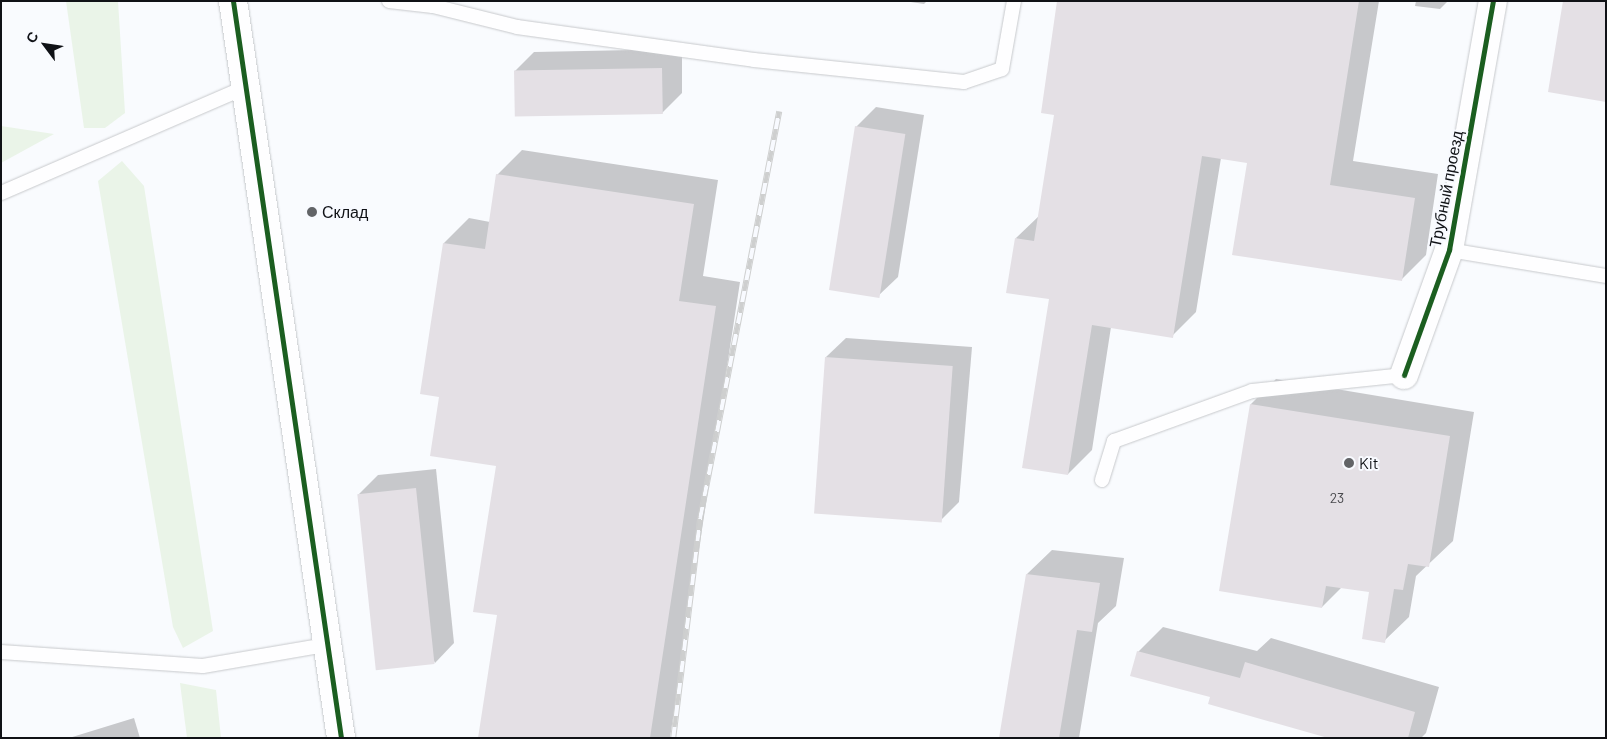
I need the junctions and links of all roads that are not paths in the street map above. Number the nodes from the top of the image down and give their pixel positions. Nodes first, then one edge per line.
1 (232, 1) edge
2 (389, 1) edge
3 (1014, 1) edge
4 (1492, 1) edge
5 (433, 4) edge
6 (244, 88) junction
7 (1, 193) edge
8 (1449, 250) junction
9 (1606, 276) edge
10 (1404, 375) joint
11 (1102, 480) dead end
12 (326, 645) junction
13 (1, 652) edge
14 (341, 738) edge

1 - 6 street
2 - 5 lane
3 - 5 lane
4 - 8 street, Трубный проезд
6 - 7 lane
6 - 12 street
8 - 9 lane
8 - 10 street, Трубный проезд
10 - 11 lane
12 - 13 lane
12 - 14 street

